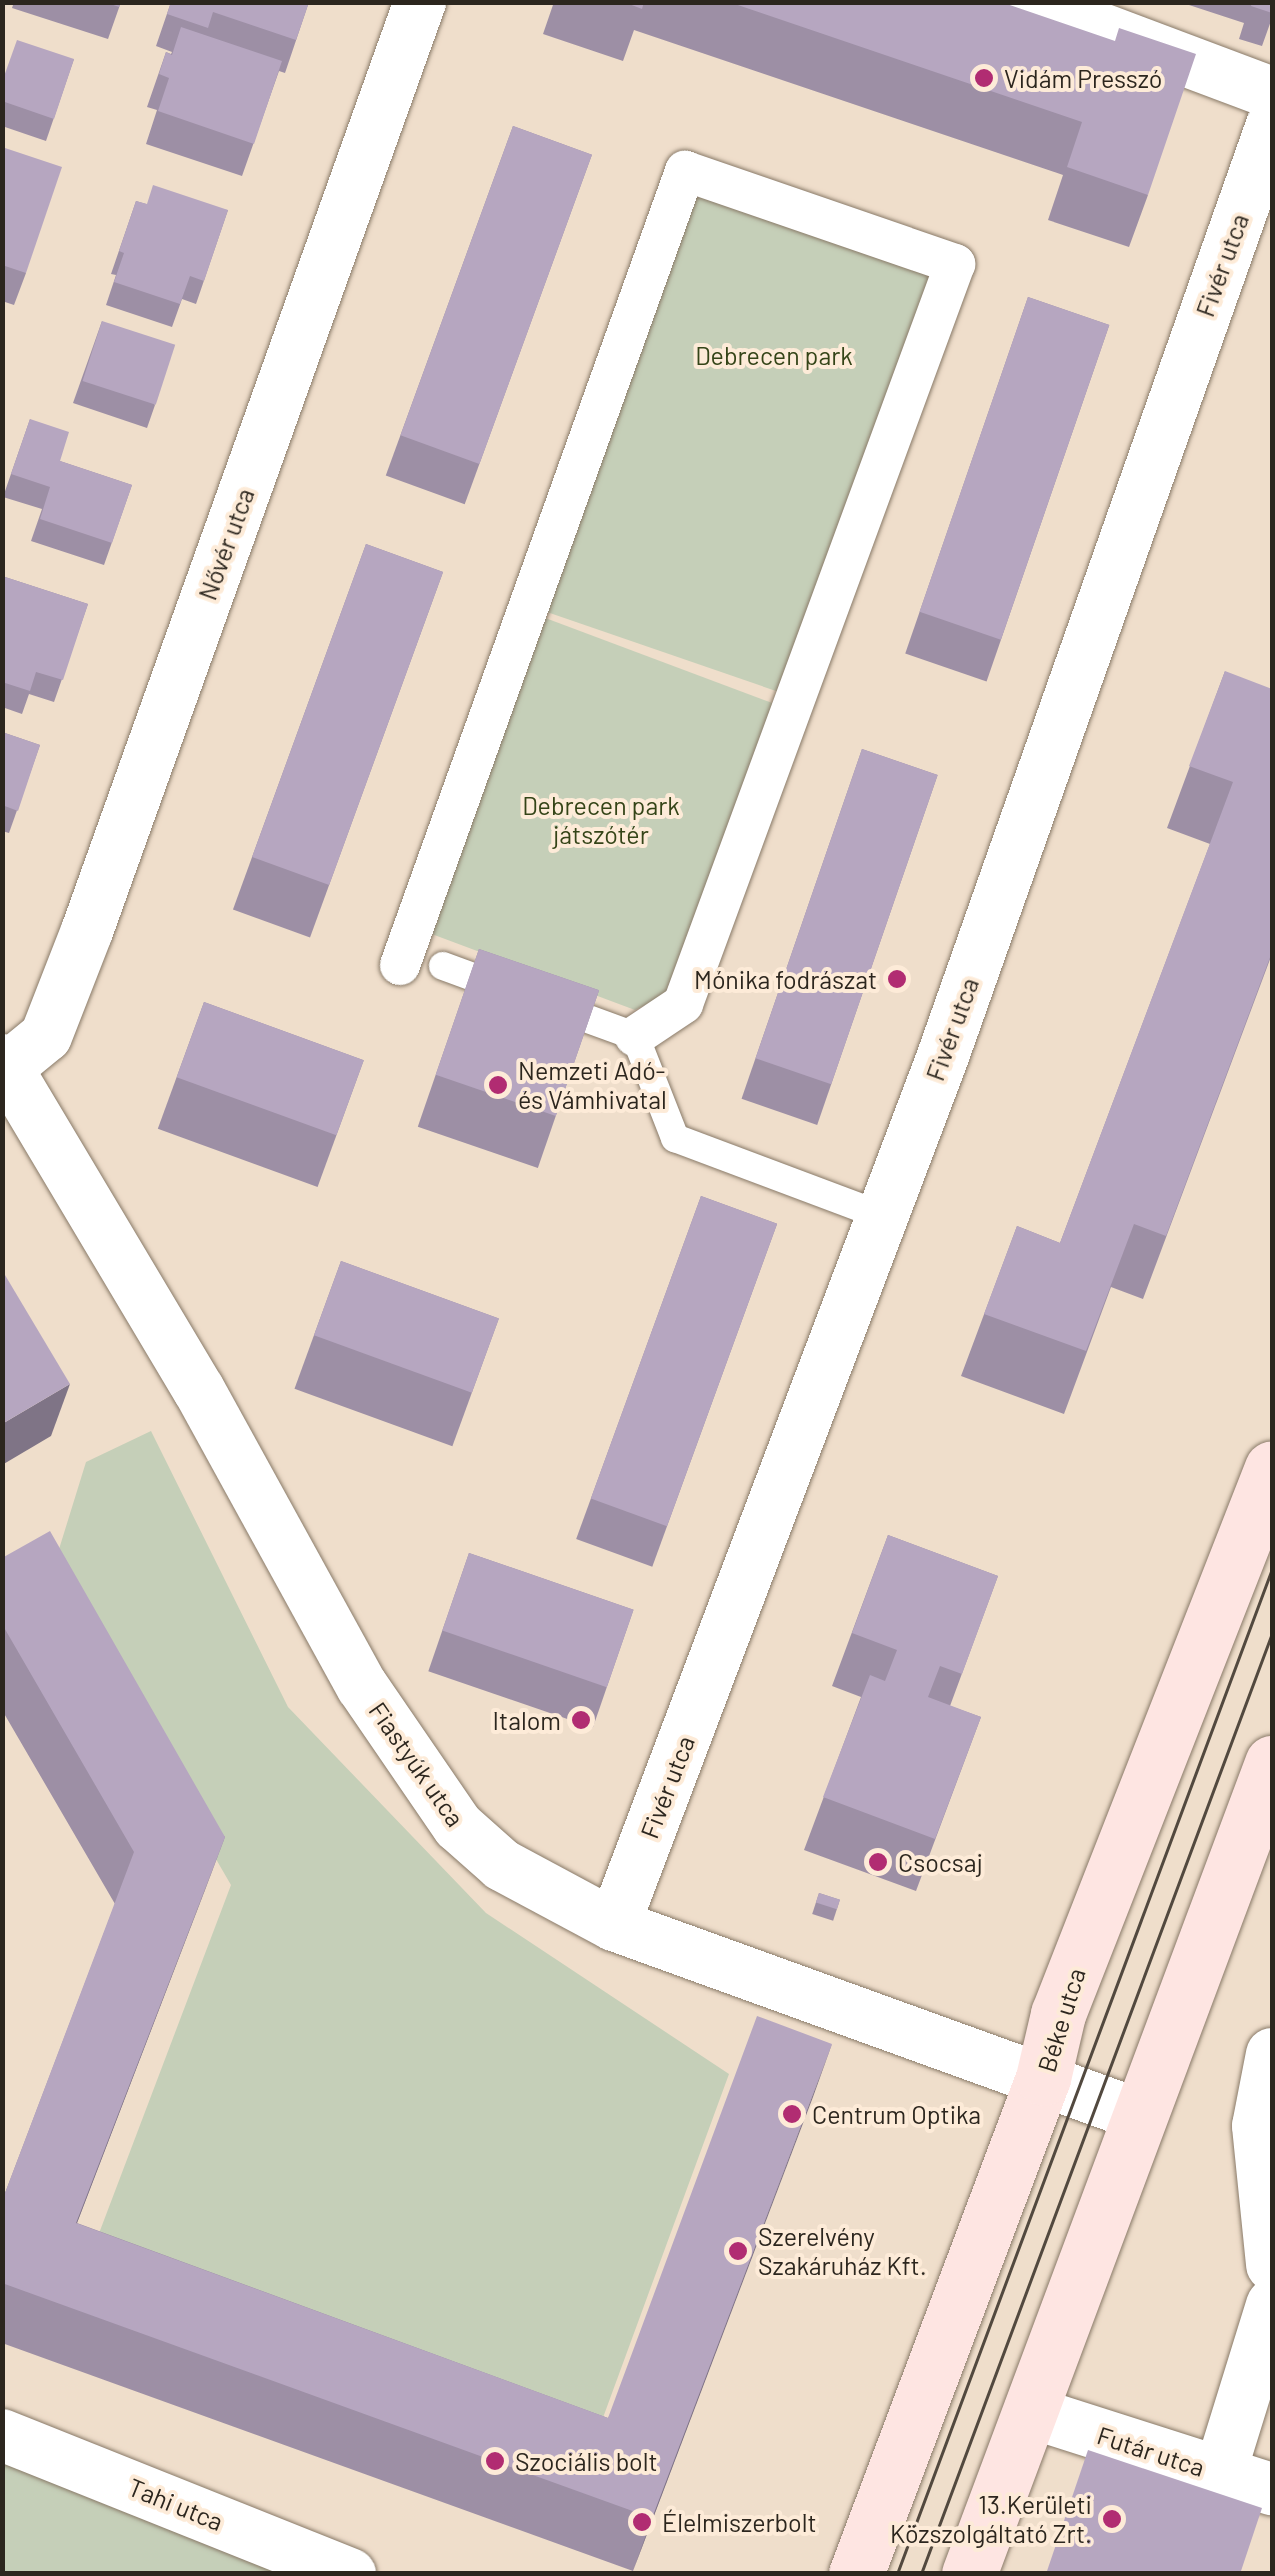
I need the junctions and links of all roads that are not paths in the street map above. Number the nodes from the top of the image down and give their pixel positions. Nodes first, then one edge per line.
1 (420, 2) edge
2 (1030, 2) edge
3 (1272, 93) edge
4 (1272, 126) edge
5 (400, 964) dead end
6 (444, 966) dead end
7 (635, 1036) junction
8 (5, 1064) edge
9 (882, 1216) junction
10 (1272, 1468) edge
11 (1272, 1764) edge
12 (614, 1925) junction
13 (1272, 2054) edge
14 (1043, 2078) junction
15 (1139, 2115) junction
16 (1272, 2264) edge
17 (1272, 2305) edge
18 (1030, 2412) junction
19 (2, 2435) edge
20 (1220, 2473) junction
21 (1272, 2490) edge
22 (350, 2574) edge
23 (856, 2574) edge
24 (969, 2574) edge

1 - 8 street, Nővér utca
2 - 3 street
4 - 9 street, Fivér utca
5 - 7 street
6 - 7 lane
7 - 9 lane
8 - 12 street, Fiastyúk utca
9 - 12 street, Fivér utca
10 - 14 main road, Béke utca
11 - 15 main road
12 - 14 street, Fiastyúk utca
13 - 16 street
14 - 15 street, Fiastyúk utca
14 - 23 main road, Béke utca
15 - 18 main road
17 - 20 street
18 - 20 street, Futár utca
18 - 24 main road
19 - 22 street, Tahi utca
20 - 21 street, Futár utca

